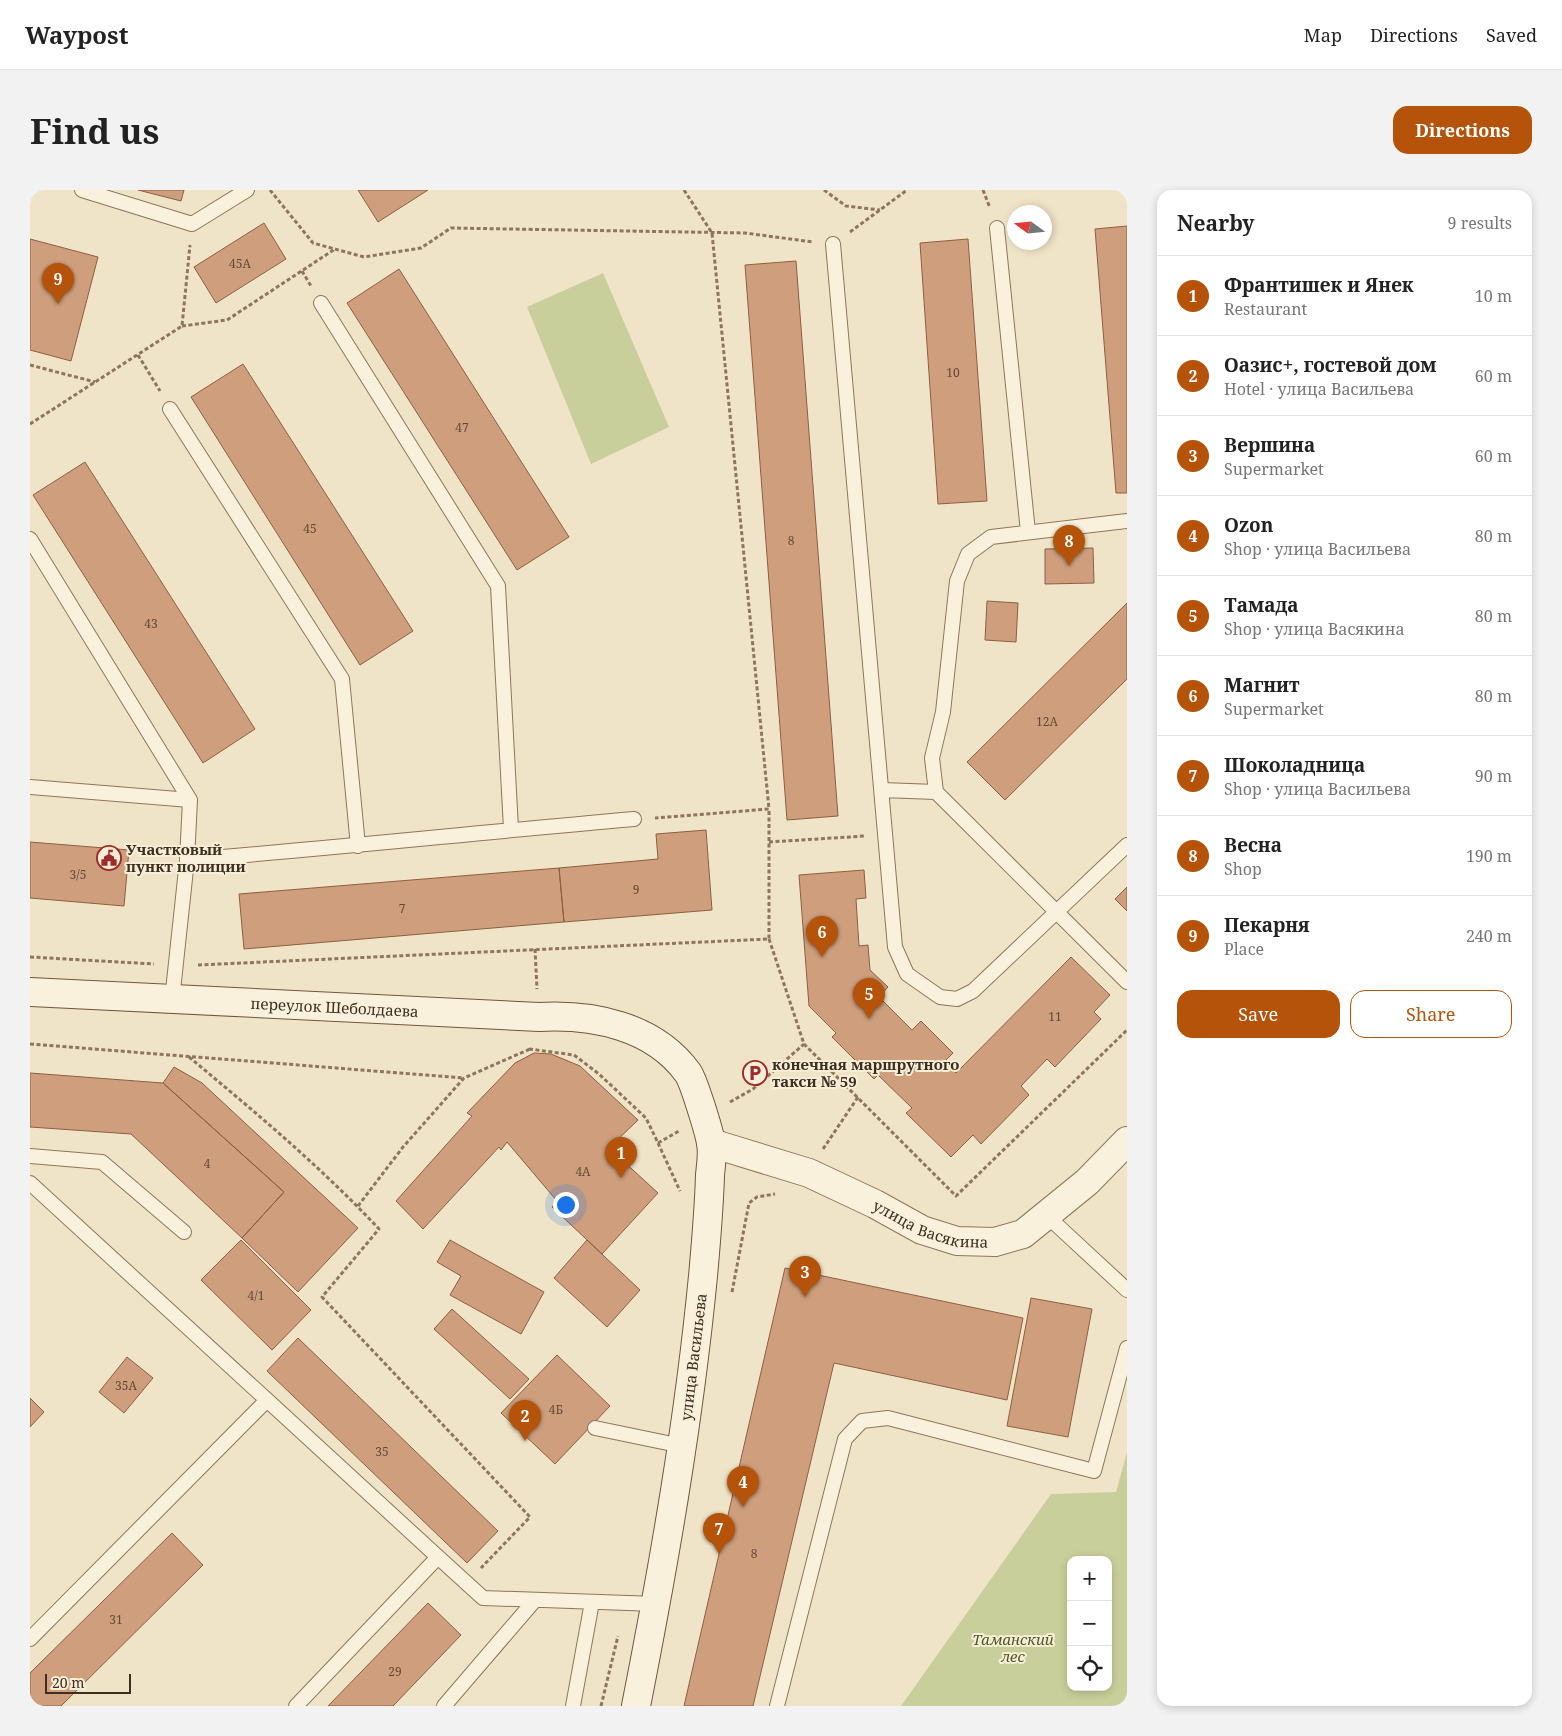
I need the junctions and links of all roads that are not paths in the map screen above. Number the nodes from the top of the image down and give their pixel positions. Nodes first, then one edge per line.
1 (82, 190) edge
2 (247, 190) edge
3 (997, 228) dead end
4 (833, 244) road end
5 (321, 303) dead end
6 (170, 409) road end
7 (1127, 521) edge
8 (1028, 532) junction
9 (30, 539) edge
10 (30, 787) edge
11 (882, 790) junction
12 (936, 792) junction
13 (190, 800) junction
14 (634, 819) road end
15 (510, 829) junction
16 (1127, 845) edge
17 (358, 846) junction
18 (187, 860) junction
19 (1057, 910) junction
20 (1127, 982) edge
21 (30, 992) edge
22 (172, 1000) junction
23 (638, 1032) joint
24 (1127, 1141) edge
25 (711, 1143) junction
26 (30, 1156) edge
27 (30, 1183) edge
28 (1046, 1215) junction
29 (184, 1232) dead end
30 (1127, 1290) edge
31 (1127, 1348) edge
32 (268, 1400) junction
33 (595, 1428) dead end
34 (682, 1446) junction
35 (438, 1557) junction
36 (535, 1600) junction
37 (592, 1602) junction
38 (656, 1604) junction
39 (30, 1639) edge
40 (296, 1706) edge
41 (444, 1706) edge
42 (572, 1706) edge
43 (636, 1706) edge
44 (777, 1706) edge

1 - 2 lane
3 - 8 lane
4 - 11 lane
5 - 15 lane
6 - 17 lane
7 - 8 lane
8 - 12 lane
9 - 13 lane
10 - 13 lane
11 - 12 lane
11 - 19 lane
12 - 19 lane
13 - 18 lane
14 - 15 lane
15 - 17 lane
16 - 19 lane
17 - 18 lane
18 - 22 lane
19 - 20 lane
21 - 22 street, переулок Шеболдаева
22 - 23 street, переулок Шеболдаева
23 - 25 street, улица Васильева
24 - 28 street, улица Васякина
25 - 28 street, улица Васякина
25 - 34 street, улица Васильева
26 - 29 lane
27 - 32 lane
28 - 30 lane
31 - 44 lane
32 - 35 lane
32 - 39 lane
33 - 34 lane
34 - 38 street, улица Васильева
35 - 36 lane
35 - 40 lane
36 - 37 lane
36 - 41 lane
37 - 38 lane
37 - 42 lane
38 - 43 street, улица Васильева

